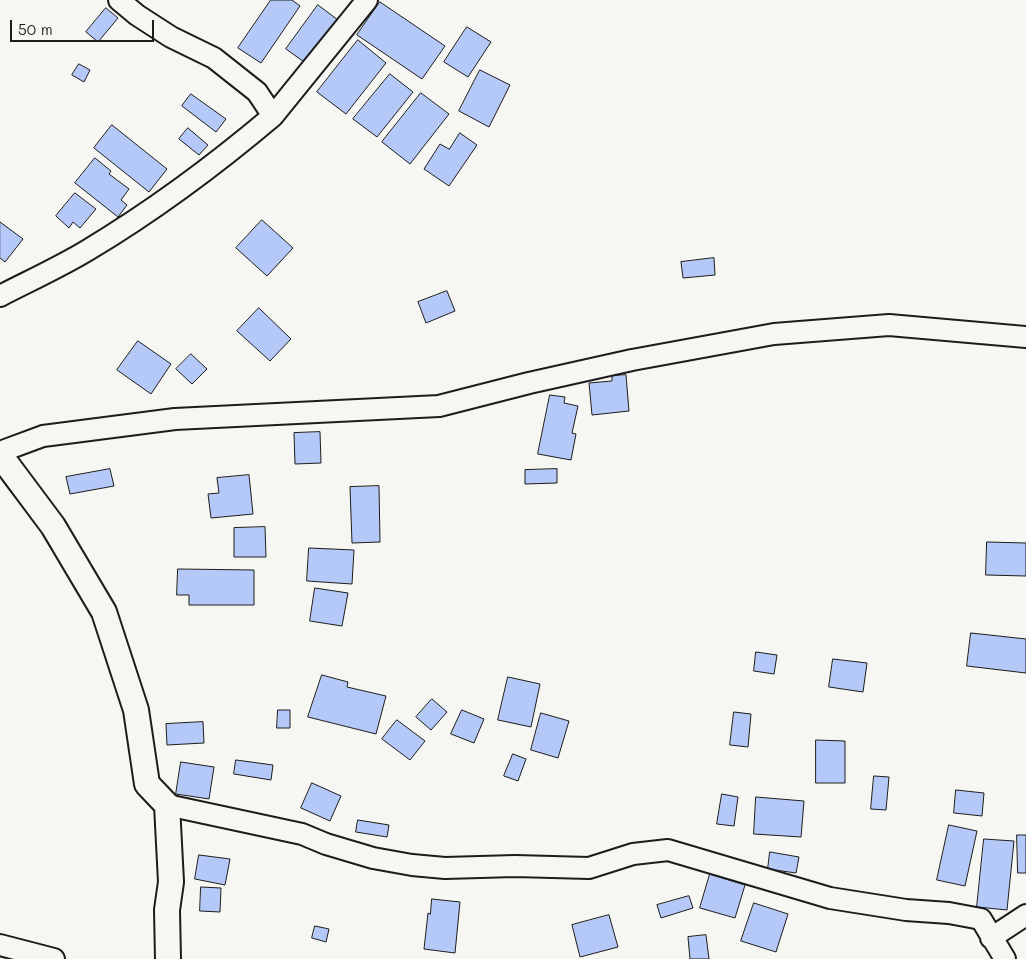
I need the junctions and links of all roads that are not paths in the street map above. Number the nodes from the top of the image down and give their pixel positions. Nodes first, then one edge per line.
1 (119, 0) edge
2 (367, 0) edge
3 (273, 116) junction
4 (0, 296) edge
5 (1026, 337) edge
6 (0, 454) edge
7 (167, 805) junction
8 (1026, 915) edge
9 (991, 938) junction
10 (0, 945) edge
11 (54, 959) edge
12 (168, 959) edge
13 (1005, 959) edge

1 - 3 street
2 - 3 street
3 - 4 street
5 - 6 street
6 - 7 street
7 - 9 street
7 - 12 street
8 - 9 street
9 - 13 street
10 - 11 street

